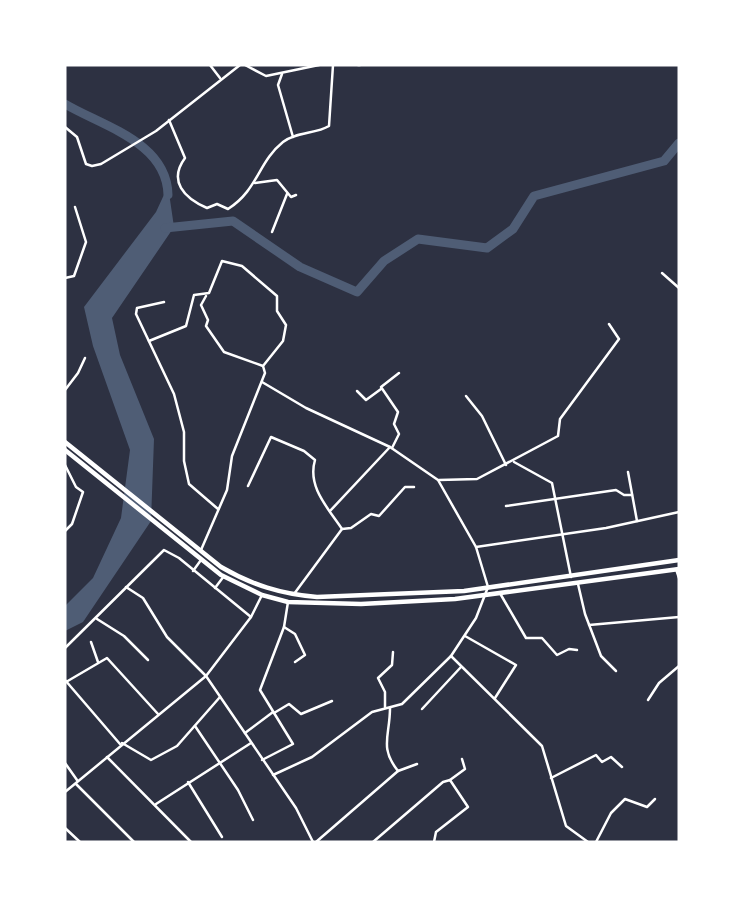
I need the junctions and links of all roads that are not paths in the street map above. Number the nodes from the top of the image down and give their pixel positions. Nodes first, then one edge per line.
1 (210, 65) edge
2 (240, 65) edge
3 (246, 65) edge
4 (319, 65) edge
5 (333, 65) edge
6 (282, 74) junction
7 (220, 78) junction
8 (169, 120) junction
9 (65, 127) edge
10 (292, 138) junction
11 (255, 183) junction
12 (287, 194) junction
13 (296, 195) dead end
14 (75, 207) dead end
15 (272, 232) dead end
16 (662, 273) dead end
17 (65, 278) edge
18 (679, 288) edge
19 (207, 295) junction
20 (164, 302) dead end
21 (609, 324) dead end
22 (149, 341) junction
23 (85, 358) dead end
24 (263, 366) junction
25 (399, 373) dead end
26 (262, 382) junction
27 (381, 389) junction
28 (65, 390) edge
29 (357, 391) dead end
30 (466, 396) dead end
31 (65, 442) edge
32 (391, 448) junction
33 (66, 454) edge
34 (513, 461) junction
35 (65, 465) edge
36 (506, 465) junction
37 (100, 472) junction
38 (628, 472) dead end
39 (438, 480) junction
40 (248, 486) dead end
41 (414, 487) dead end
42 (632, 495) junction
43 (556, 499) junction
44 (506, 506) dead end
45 (218, 509) junction
46 (330, 511) junction
47 (679, 512) edge
48 (637, 521) junction
49 (342, 529) junction
50 (65, 531) edge
51 (565, 533) junction
52 (476, 547) junction
53 (201, 550) junction
54 (201, 560) junction
55 (679, 560) edge
56 (678, 569) edge
57 (193, 571) junction
58 (223, 576) junction
59 (571, 577) junction
60 (679, 578) edge
61 (578, 584) junction
62 (126, 587) junction
63 (488, 587) junction
64 (215, 588) junction
65 (262, 595) junction
66 (293, 595) junction
67 (501, 595) junction
68 (486, 597) junction
69 (288, 602) junction
70 (251, 617) junction
71 (679, 617) edge
72 (97, 619) junction
73 (588, 625) junction
74 (285, 627) junction
75 (465, 635) junction
76 (91, 642) dead end
77 (65, 648) edge
78 (577, 650) dead end
79 (393, 652) dead end
80 (451, 656) junction
81 (148, 660) dead end
82 (98, 662) junction
83 (295, 662) dead end
84 (679, 666) edge
85 (461, 667) junction
86 (615, 671) dead end
87 (206, 676) junction
88 (65, 681) edge
89 (220, 697) junction
90 (495, 699) junction
91 (648, 700) dead end
92 (332, 701) dead end
93 (388, 708) junction
94 (422, 709) dead end
95 (274, 713) junction
96 (158, 714) junction
97 (195, 726) junction
98 (245, 733) junction
99 (251, 743) junction
100 (121, 744) junction
101 (106, 756) junction
102 (262, 760) junction
103 (462, 760) dead end
104 (65, 763) edge
105 (219, 763) junction
106 (417, 764) dead end
107 (622, 767) dead end
108 (398, 771) junction
109 (272, 775) junction
110 (551, 778) junction
111 (450, 780) junction
112 (188, 782) junction
113 (77, 783) junction
114 (65, 792) edge
115 (655, 799) dead end
116 (155, 805) junction
117 (253, 820) dead end
118 (65, 828) edge
119 (75, 837) junction
120 (222, 837) dead end
121 (70, 842) edge
122 (80, 842) edge
123 (134, 842) edge
124 (191, 842) edge
125 (315, 842) edge
126 (373, 842) edge
127 (434, 842) edge
128 (588, 842) edge
129 (596, 842) edge

1 - 7 street
2 - 7 street
3 - 6 street
4 - 6 street
5 - 10 street
6 - 10 street
7 - 8 street
8 - 9 street
8 - 11 street
10 - 11 street
11 - 12 street
12 - 13 street
12 - 15 street
14 - 17 street
16 - 18 street
19 - 22 street
19 - 24 street
19 - 24 street
20 - 22 street
21 - 34 street
22 - 45 street
23 - 28 street
24 - 26 street
25 - 27 street
26 - 32 street
26 - 45 street
27 - 29 street
27 - 32 street
30 - 36 street
31 - 37 highway
32 - 39 street
32 - 46 street
33 - 37 highway
34 - 36 street
34 - 43 street
35 - 50 street
36 - 39 street
37 - 53 highway
37 - 54 highway
38 - 42 street
39 - 52 street
40 - 46 street
41 - 49 street
42 - 43 street
42 - 48 street
43 - 44 street
43 - 51 street
45 - 53 street
46 - 49 street
47 - 48 street
48 - 51 street
49 - 66 street
51 - 52 street
51 - 59 street
52 - 63 street
53 - 66 highway
54 - 57 street
54 - 58 highway
55 - 59 highway
56 - 60 street
56 - 61 highway
57 - 62 street
57 - 64 street
58 - 64 street
58 - 65 highway
59 - 63 highway
61 - 67 highway
61 - 73 street
62 - 72 street
62 - 87 street
63 - 66 highway
63 - 68 street
64 - 70 street
65 - 69 highway
65 - 70 street
67 - 68 highway
67 - 78 street
68 - 69 highway
68 - 75 street
69 - 74 street
70 - 87 street
71 - 73 street
72 - 77 street
72 - 81 street
73 - 86 street
74 - 83 street
74 - 95 street
75 - 80 street
75 - 90 street
76 - 82 street
79 - 93 street
80 - 85 street
80 - 93 street
82 - 88 street
82 - 96 street
84 - 91 street
85 - 90 street
85 - 94 street
87 - 89 street
87 - 96 street
88 - 100 street
89 - 97 street
89 - 98 street
90 - 110 street
92 - 95 street
93 - 108 street
93 - 109 street
95 - 98 street
95 - 102 street
96 - 100 street
97 - 100 street
97 - 105 street
98 - 99 street
99 - 102 street
99 - 105 street
100 - 101 street
101 - 113 street
101 - 116 street
102 - 109 street
103 - 111 street
104 - 113 street
105 - 112 street
105 - 117 street
106 - 108 street
107 - 110 street
108 - 125 street
109 - 125 street
110 - 128 street
111 - 126 street
111 - 127 street
112 - 116 street
112 - 120 street
113 - 114 street
113 - 123 street
115 - 129 street
116 - 124 street
118 - 119 street
119 - 121 street
119 - 122 street

